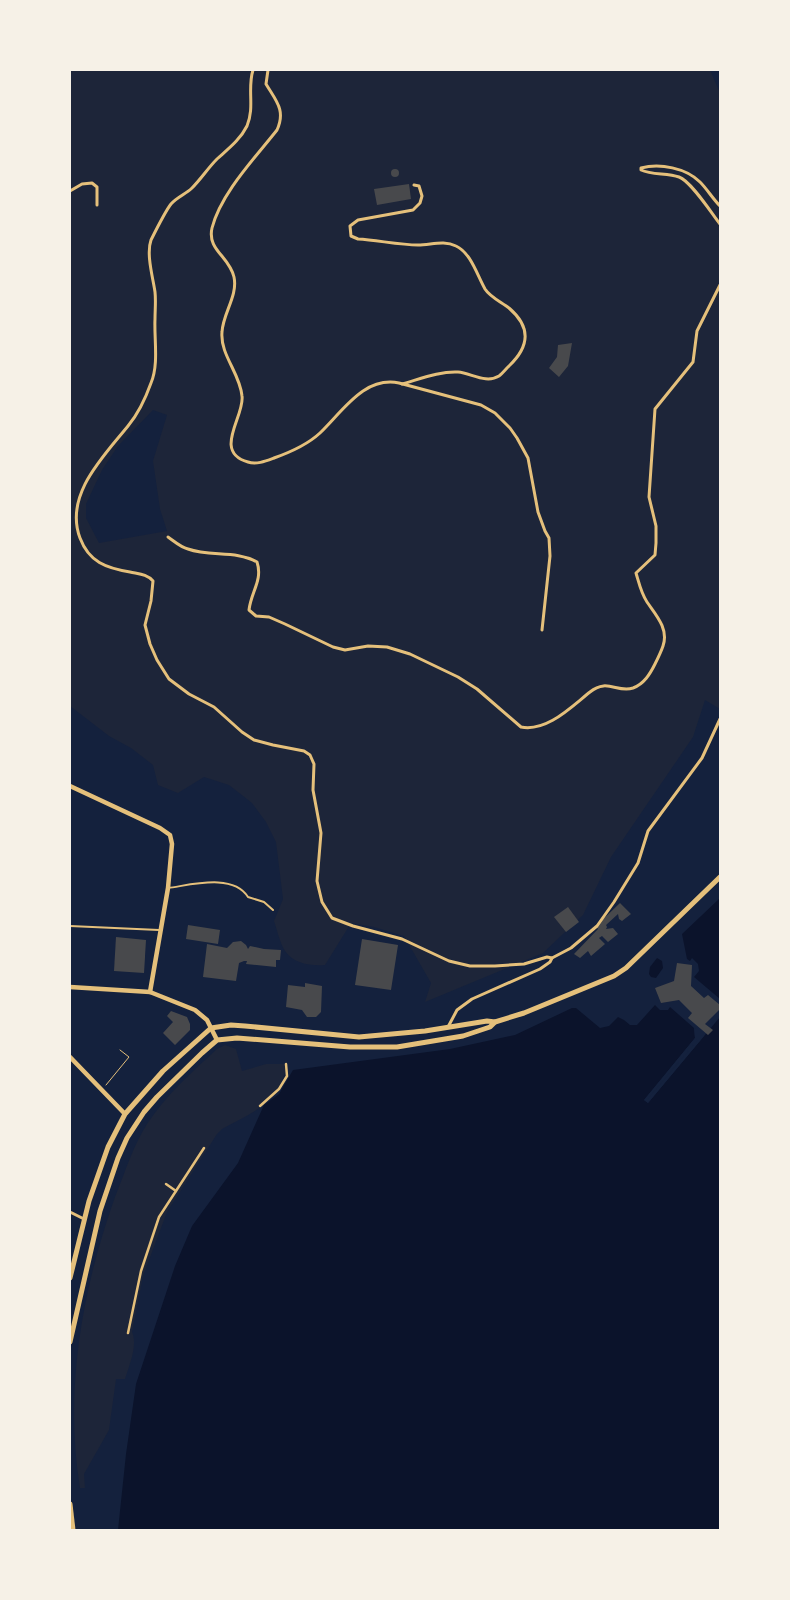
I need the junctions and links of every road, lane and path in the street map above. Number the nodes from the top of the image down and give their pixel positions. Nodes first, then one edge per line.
1 (253, 70) edge
2 (268, 70) edge
3 (414, 184) dead end
4 (70, 190) edge
5 (97, 205) dead end
6 (720, 206) edge
7 (720, 224) edge
8 (720, 284) edge
9 (402, 384) junction
10 (168, 537) dead end
11 (542, 630) dead end
12 (720, 719) edge
13 (70, 786) edge
14 (720, 877) edge
15 (168, 888) junction
16 (273, 910) dead end
17 (70, 926) edge
18 (160, 930) junction
19 (552, 958) junction
20 (70, 987) edge
21 (150, 992) junction
22 (495, 1022) junction
23 (448, 1027) junction
24 (211, 1028) junction
25 (359, 1037) junction
26 (450, 1038) junction
27 (217, 1040) junction
28 (360, 1047) junction
29 (120, 1050) dead end
30 (70, 1057) edge
31 (286, 1064) dead end
32 (102, 1090) junction
33 (260, 1106) dead end
34 (125, 1114) junction
35 (204, 1148) dead end
36 (166, 1184) dead end
37 (176, 1190) junction
38 (70, 1212) edge
39 (84, 1219) junction
40 (70, 1278) edge
41 (128, 1333) dead end
42 (70, 1342) edge
43 (70, 1504) edge
44 (73, 1530) edge

1 - 19 street
2 - 9 street
3 - 9 street
4 - 5 street
6 - 7 street
8 - 10 street
9 - 11 street
12 - 19 street
13 - 15 main road
14 - 22 main road
15 - 16 lane
15 - 18 main road
17 - 18 lane
18 - 21 main road
19 - 23 street
20 - 21 main road
21 - 24 main road
22 - 23 main road
22 - 26 main road
23 - 25 main road
23 - 26 main road
24 - 25 main road
24 - 27 main road
24 - 34 main road
25 - 28 main road
26 - 28 main road
27 - 28 main road
27 - 42 main road
29 - 32 path
30 - 32 main road
31 - 33 street
32 - 34 main road
34 - 39 main road
35 - 37 street
36 - 37 street
37 - 41 street
38 - 39 street
39 - 40 main road
43 - 44 main road

